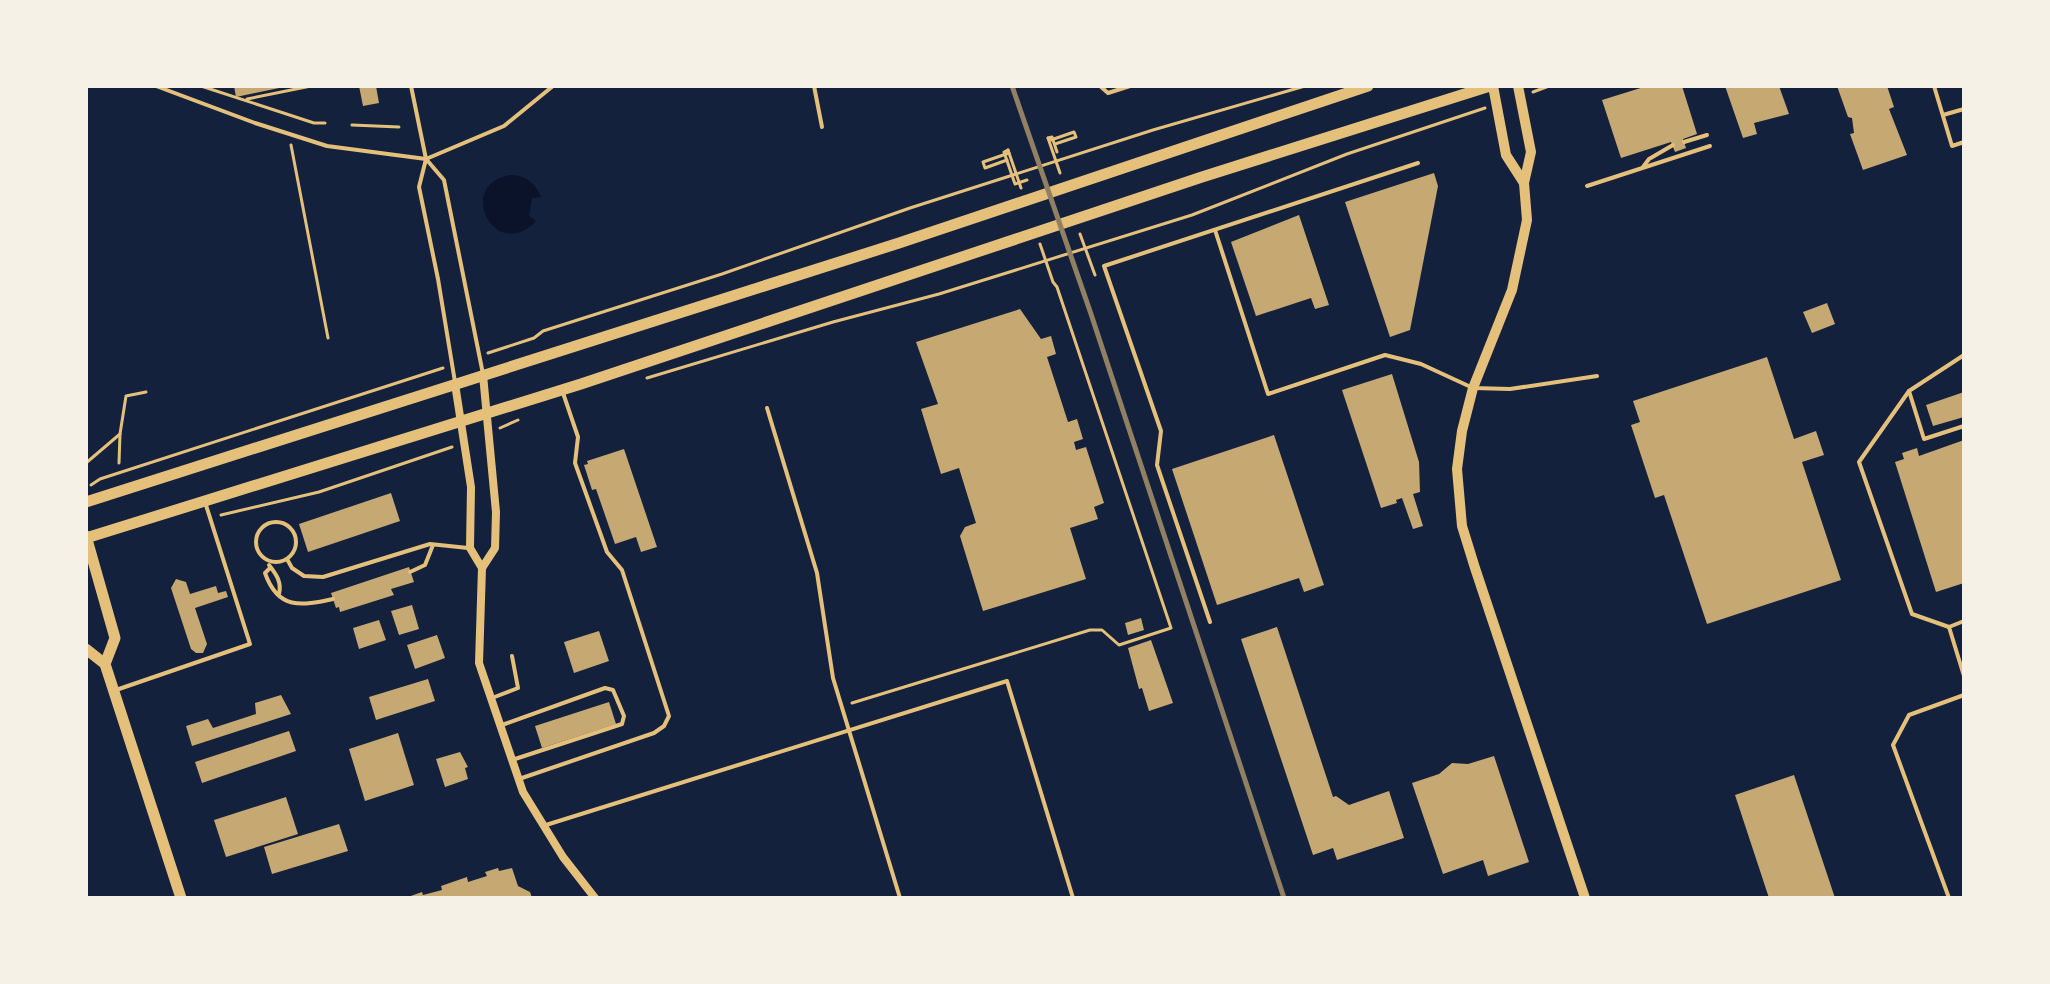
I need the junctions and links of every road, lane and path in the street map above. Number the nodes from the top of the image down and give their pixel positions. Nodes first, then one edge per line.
1 (156, 86) edge
2 (201, 86) edge
3 (220, 86) edge
4 (311, 86) edge
5 (411, 86) edge
6 (553, 86) edge
7 (814, 86) edge
8 (1100, 86) edge
9 (1130, 86) edge
10 (1305, 86) edge
11 (1368, 86) edge
12 (1492, 86) edge
13 (1549, 86) edge
14 (1934, 86) edge
15 (1519, 91) edge
16 (221, 93) junction
17 (243, 100) junction
18 (1496, 104) junction
19 (1964, 109) edge
20 (1943, 115) junction
21 (325, 123) dead end
22 (352, 125) dead end
23 (399, 127) dead end
24 (822, 127) dead end
25 (289, 134) junction
26 (1707, 135) dead end
27 (1049, 139) junction
28 (1684, 142) dead end
29 (1964, 142) edge
30 (1055, 144) junction
31 (1673, 145) dead end
32 (1710, 146) dead end
33 (1009, 152) junction
34 (1057, 152) dead end
35 (426, 159) junction
36 (1007, 160) junction
37 (1418, 163) dead end
38 (1641, 169) junction
39 (1027, 180) dead end
40 (1063, 183) dead end
41 (1524, 183) junction
42 (1587, 186) dead end
43 (1024, 196) dead end
44 (1077, 226) dead end
45 (1215, 230) junction
46 (1038, 239) dead end
47 (1095, 275) dead end
48 (328, 338) dead end
49 (1964, 355) edge
50 (481, 356) junction
51 (451, 365) junction
52 (483, 375) junction
53 (1597, 376) dead end
54 (644, 379) dead end
55 (455, 384) junction
56 (1473, 388) junction
57 (562, 390) junction
58 (1909, 391) junction
59 (146, 392) dead end
60 (767, 408) dead end
61 (487, 413) junction
62 (521, 418) dead end
63 (460, 422) junction
64 (1964, 426) edge
65 (489, 433) junction
66 (120, 434) junction
67 (463, 443) junction
68 (86, 463) edge
69 (119, 463) dead end
70 (86, 491) edge
71 (86, 502) edge
72 (205, 502) junction
73 (210, 518) junction
74 (86, 537) edge
75 (433, 544) junction
76 (470, 548) junction
77 (287, 559) junction
78 (268, 561) junction
79 (270, 568) junction
80 (482, 568) junction
81 (410, 572) dead end
82 (279, 594) junction
83 (333, 599) dead end
84 (1964, 621) edge
85 (1210, 622) dead end
86 (1949, 627) junction
87 (86, 649) edge
88 (512, 656) dead end
89 (105, 664) junction
90 (1964, 676) edge
91 (114, 691) junction
92 (1964, 695) edge
93 (490, 699) junction
94 (841, 706) junction
95 (501, 726) junction
96 (848, 731) junction
97 (512, 760) junction
98 (519, 779) junction
99 (544, 825) junction
100 (181, 898) edge
101 (595, 898) edge
102 (900, 898) edge
103 (1073, 898) edge
104 (1585, 898) edge
105 (1949, 898) edge

1 - 25 lane
2 - 16 path
3 - 16 path
4 - 17 path
5 - 35 lane
6 - 35 lane
7 - 24 lane
8 - 9 lane
10 - 50 path
11 - 52 main road
12 - 18 street
12 - 57 main road
13 - 15 path
14 - 20 lane
15 - 41 street
16 - 17 path
17 - 21 path
18 - 41 street
18 - 54 path
19 - 20 lane
20 - 29 lane
22 - 23 path
25 - 35 lane
25 - 48 path
26 - 28 lane
27 - 30 path
27 - 30 path
27 - 40 path
30 - 34 path
31 - 38 lane
32 - 38 lane
33 - 36 path
33 - 36 path
33 - 43 path
35 - 50 lane
35 - 51 lane
36 - 39 path
37 - 45 lane
38 - 42 lane
41 - 56 street
44 - 47 path
45 - 56 lane
45 - 85 lane
46 - 94 path
49 - 58 lane
50 - 52 lane
51 - 55 lane
51 - 70 path
52 - 55 main road
52 - 61 street
53 - 56 lane
55 - 63 street
55 - 71 main road
56 - 104 street
57 - 61 main road
57 - 98 lane
58 - 64 lane
58 - 86 lane
59 - 66 path
60 - 94 lane
61 - 63 main road
61 - 65 street
62 - 65 path
63 - 67 street
63 - 72 main road
65 - 80 street
66 - 68 path
66 - 69 path
67 - 73 path
67 - 76 street
72 - 73 lane
72 - 74 main road
73 - 91 lane
74 - 89 main road
75 - 76 lane
75 - 77 lane
75 - 81 lane
76 - 80 street
77 - 78 lane
77 - 78 lane
78 - 79 lane
79 - 82 lane
79 - 82 lane
80 - 93 street
82 - 83 lane
84 - 86 lane
86 - 90 lane
87 - 89 main road
88 - 93 lane
89 - 91 main road
91 - 100 main road
92 - 105 lane
93 - 95 street
94 - 96 lane
95 - 97 street
95 - 97 lane
96 - 99 lane
96 - 102 lane
96 - 103 lane
97 - 98 street
98 - 99 street
99 - 101 street

